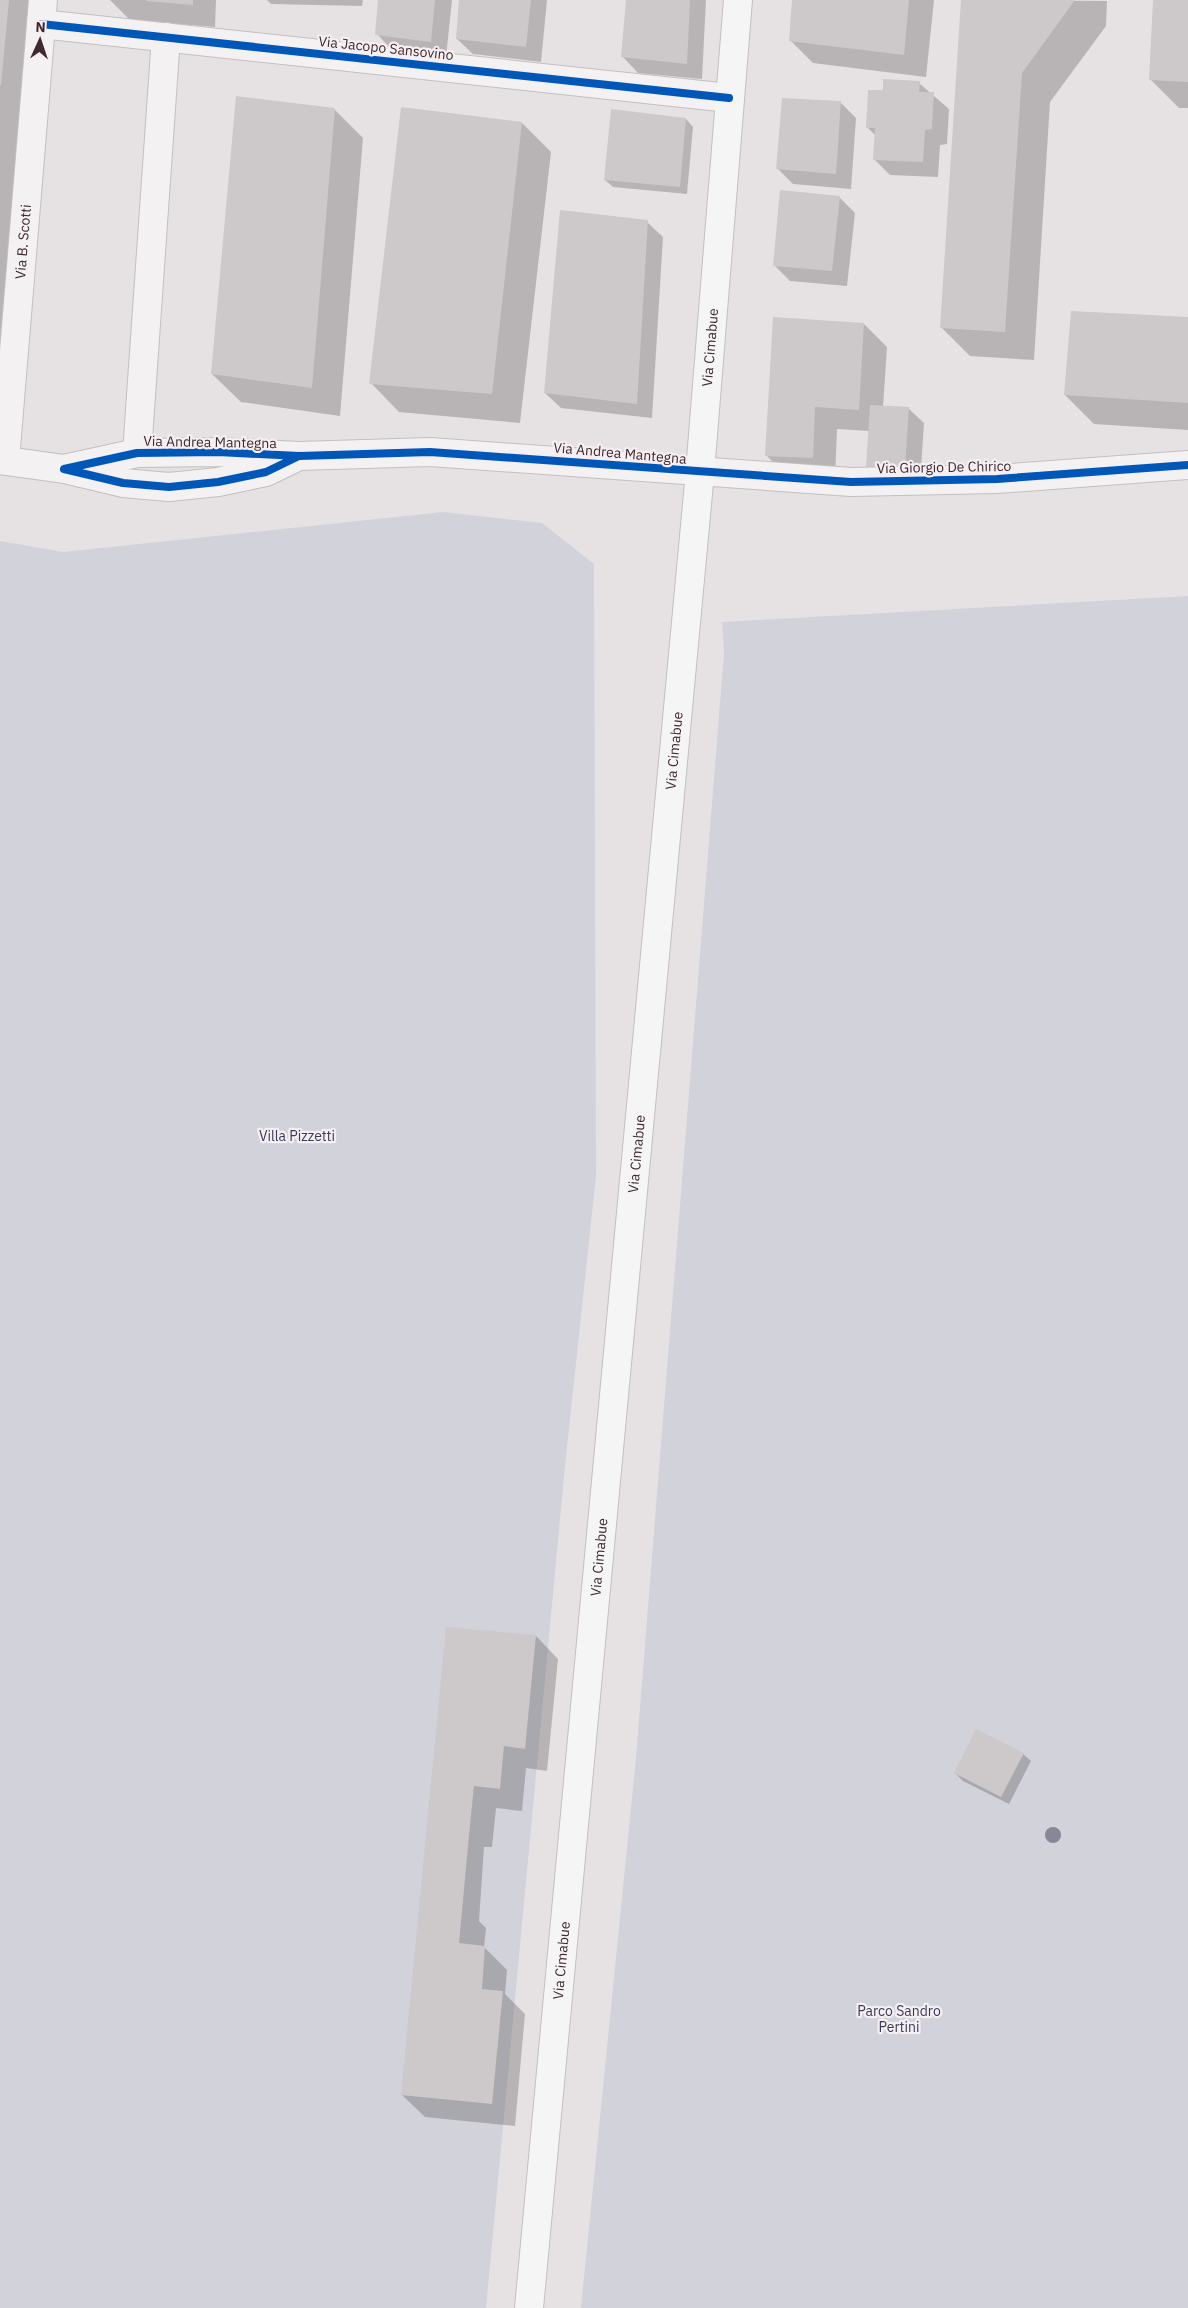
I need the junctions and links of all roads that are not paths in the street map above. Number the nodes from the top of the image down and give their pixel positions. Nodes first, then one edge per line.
1 (738, 0) edge
2 (42, 12) edge
3 (166, 37) junction
4 (729, 98) junction
5 (137, 452) junction
6 (299, 456) junction
7 (2, 460) edge
8 (1188, 465) edge
9 (64, 469) junction
10 (700, 472) junction
11 (529, 2308) edge

1 - 4 main road, Via Cimabue
2 - 3 street, Via Jacopo Sansovino
2 - 7 street, Via B. Scotti
3 - 4 street, Via Jacopo Sansovino
3 - 5 street
4 - 10 main road, Via Cimabue
5 - 6 street, Via Andrea Mantegna
5 - 9 street, Via Andrea Mantegna
6 - 9 street, Via Andrea Mantegna
6 - 10 street, Via Andrea Mantegna
7 - 9 street, Via Andrea Mantegna
8 - 10 street, Via Giorgio De Chirico
10 - 11 main road, Via Cimabue

